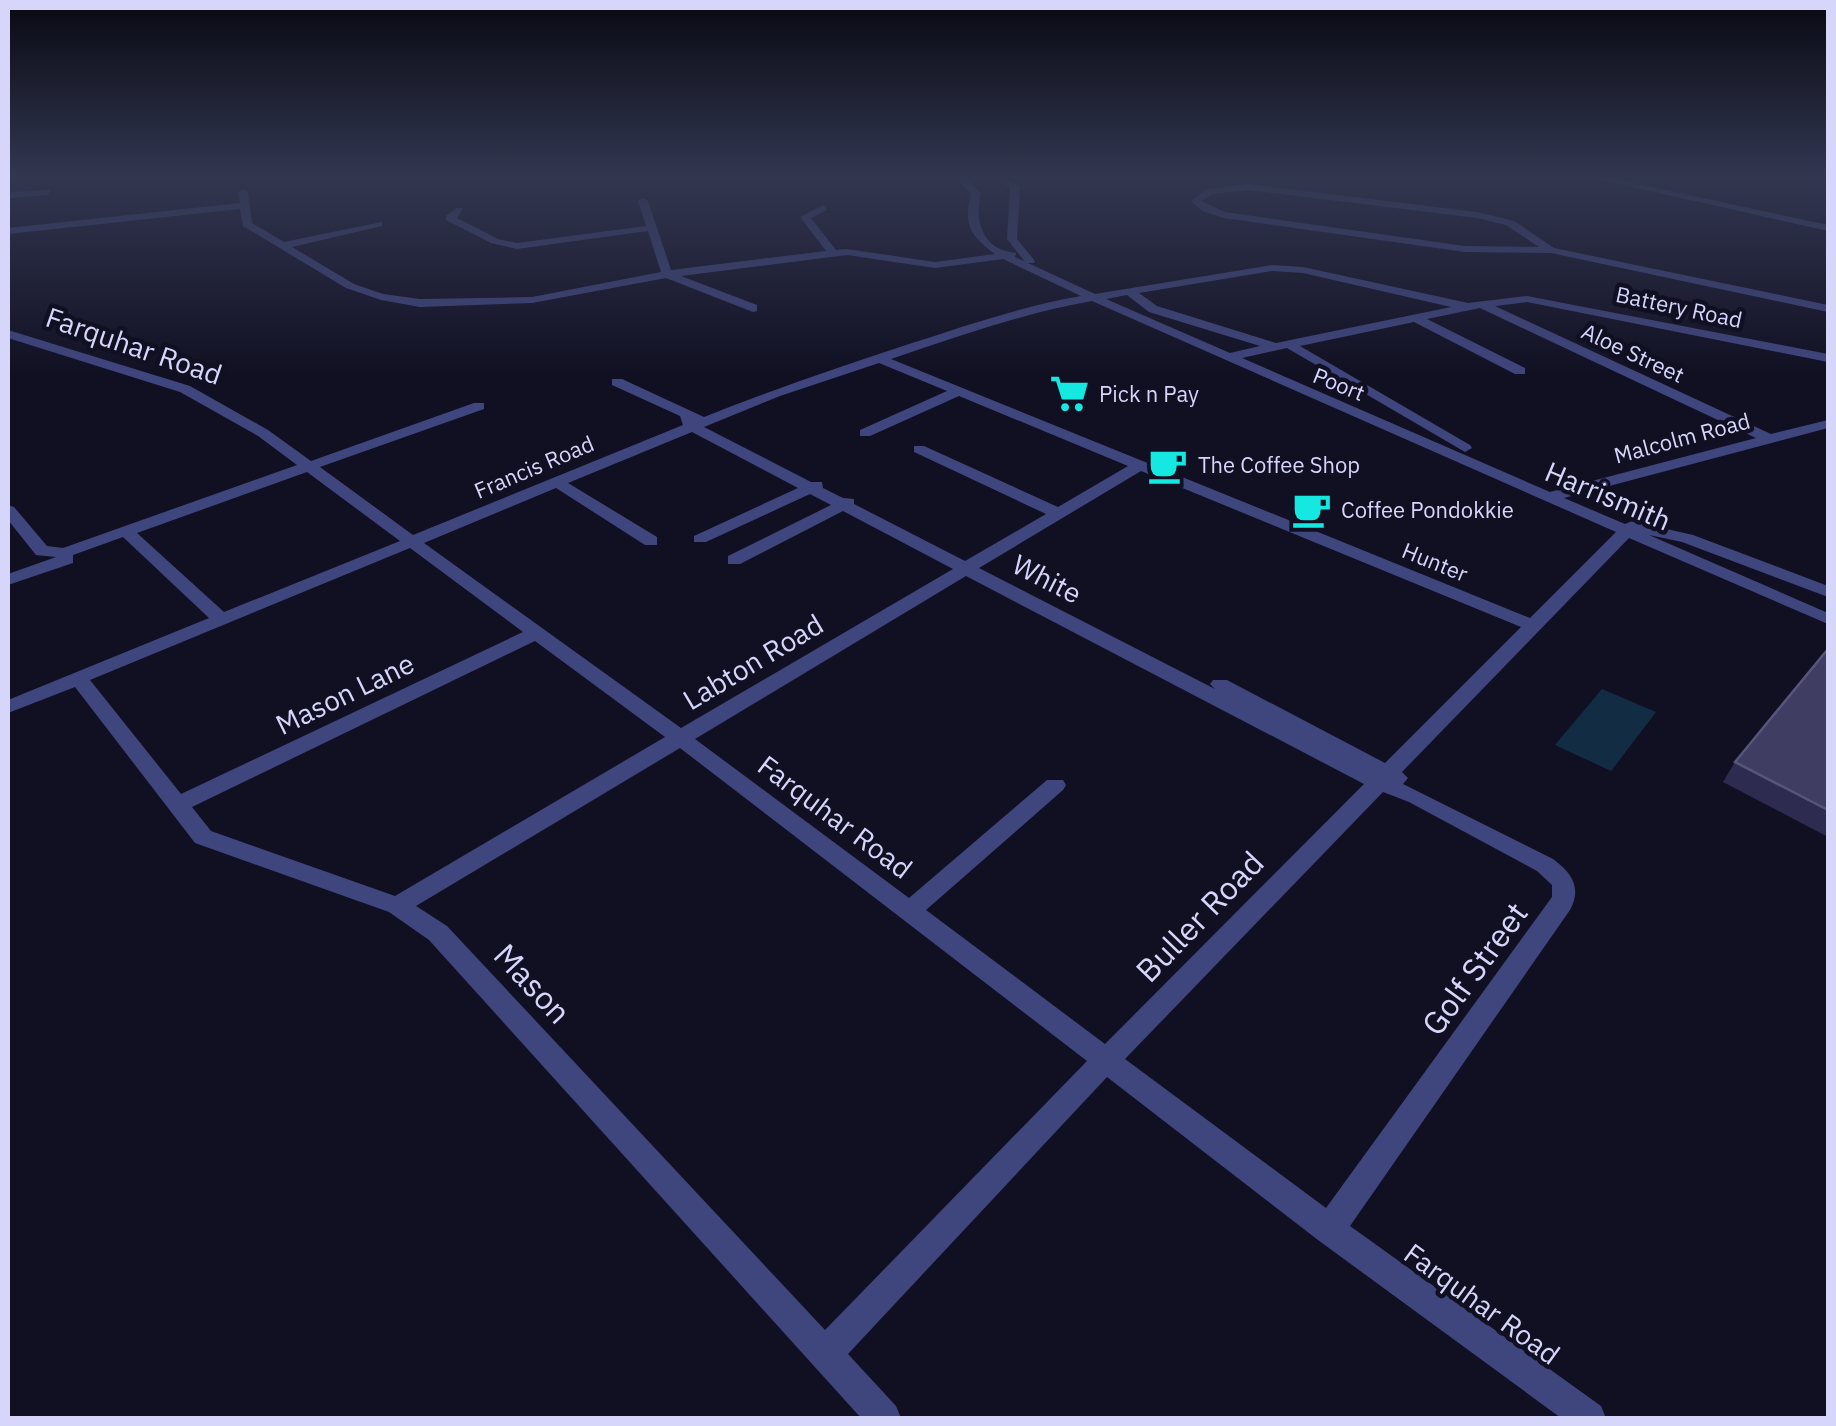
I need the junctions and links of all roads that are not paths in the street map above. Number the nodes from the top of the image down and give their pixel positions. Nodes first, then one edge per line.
1 (273, 241) edge
2 (306, 241) edge
3 (497, 241) edge
4 (555, 241) edge
5 (655, 241) edge
6 (823, 241) edge
7 (990, 241) edge
8 (1014, 241) edge
9 (1400, 241) edge
10 (1537, 241) edge
11 (282, 246) junction
12 (1551, 250) junction
13 (833, 254) junction
14 (1021, 254) junction
15 (1006, 256) junction
16 (667, 274) junction
17 (1130, 292) junction
18 (1096, 297) junction
19 (1475, 305) junction
20 (753, 308) dead end
21 (1828, 309) edge
22 (1416, 318) junction
23 (8, 334) edge
24 (1284, 346) junction
25 (1233, 356) junction
26 (878, 358) junction
27 (1828, 358) edge
28 (1520, 371) dead end
29 (617, 382) dead end
30 (958, 392) junction
31 (479, 406) dead end
32 (1368, 417) joint
33 (692, 421) junction
34 (1828, 424) edge
35 (864, 433) dead end
36 (1768, 439) junction
37 (918, 450) dead end
38 (1471, 452) dead end
39 (1138, 466) junction
40 (313, 467) junction
41 (556, 482) junction
42 (817, 485) junction
43 (1548, 497) junction
44 (849, 502) junction
45 (8, 510) edge
46 (1058, 513) junction
47 (1621, 528) junction
48 (129, 534) junction
49 (700, 539) dead end
50 (414, 541) junction
51 (651, 541) dead end
52 (734, 560) dead end
53 (972, 564) junction
54 (8, 580) edge
55 (1828, 592) edge
56 (1828, 619) edge
57 (221, 620) junction
58 (1531, 625) junction
59 (538, 632) junction
60 (78, 678) junction
61 (8, 707) edge
62 (680, 737) junction
63 (1383, 776) junction
64 (1055, 785) dead end
65 (177, 805) junction
66 (397, 906) junction
67 (909, 910) junction
68 (1106, 1060) junction
69 (1329, 1229) junction
70 (825, 1354) junction
71 (884, 1418) edge
72 (1589, 1418) edge

1 - 11 street
2 - 11 street
3 - 4 street
5 - 16 street
6 - 13 street
7 - 15 street, Poort
8 - 14 street
9 - 12 street
10 - 12 street
11 - 16 street
12 - 21 street
13 - 15 street
13 - 16 street
14 - 15 street
14 - 18 street, Poort
15 - 18 street, Poort
16 - 20 street
17 - 18 street, Francis Road
17 - 19 street, Francis Road
17 - 24 street
18 - 25 street, Poort
18 - 26 street, Francis Road
19 - 22 street, Battery Road
19 - 27 street, Battery Road
19 - 36 street, Aloe Street
22 - 24 street, Battery Road
22 - 28 street
23 - 40 street, Farquhar Road
24 - 25 street, Battery Road
24 - 38 street
25 - 32 street, Poort
26 - 30 street, Hunter
26 - 33 street, Francis Road
29 - 33 street, White
30 - 35 street
30 - 39 street, Hunter
31 - 40 street
32 - 43 street, Harrismith
33 - 41 street, Francis Road
33 - 42 street, White
34 - 36 street, Malcolm Road
36 - 43 street, Malcolm Road
37 - 46 street
39 - 46 street, Labton Road
39 - 58 street, Hunter
40 - 48 street
40 - 50 street, Farquhar Road
41 - 50 street, Francis Road
41 - 51 street
42 - 44 street, White
42 - 49 street
43 - 47 street, Harrismith
44 - 52 street
44 - 53 street, White
45 - 48 street
46 - 53 street, Labton Road
47 - 55 street
47 - 56 street, Harrismith
47 - 58 street, Buller Road
48 - 54 street
48 - 57 street
50 - 57 street, Francis Road
50 - 59 street, Farquhar Road
53 - 62 street, Labton Road
53 - 63 street, White
57 - 60 street, Francis Road
58 - 63 street, Buller Road
59 - 62 street, Farquhar Road
59 - 65 street, Mason Lane
60 - 61 street, Francis Road
60 - 65 street, Mason
62 - 66 street, Labton Road
62 - 67 street, Farquhar Road
63 - 68 street, Buller Road
63 - 69 street, Golf Street
64 - 67 street
65 - 66 street, Mason
66 - 70 street, Mason
67 - 68 street, Farquhar Road
68 - 69 street, Farquhar Road
68 - 70 street, Buller Road
69 - 72 street, Farquhar Road
70 - 71 street, Mason

